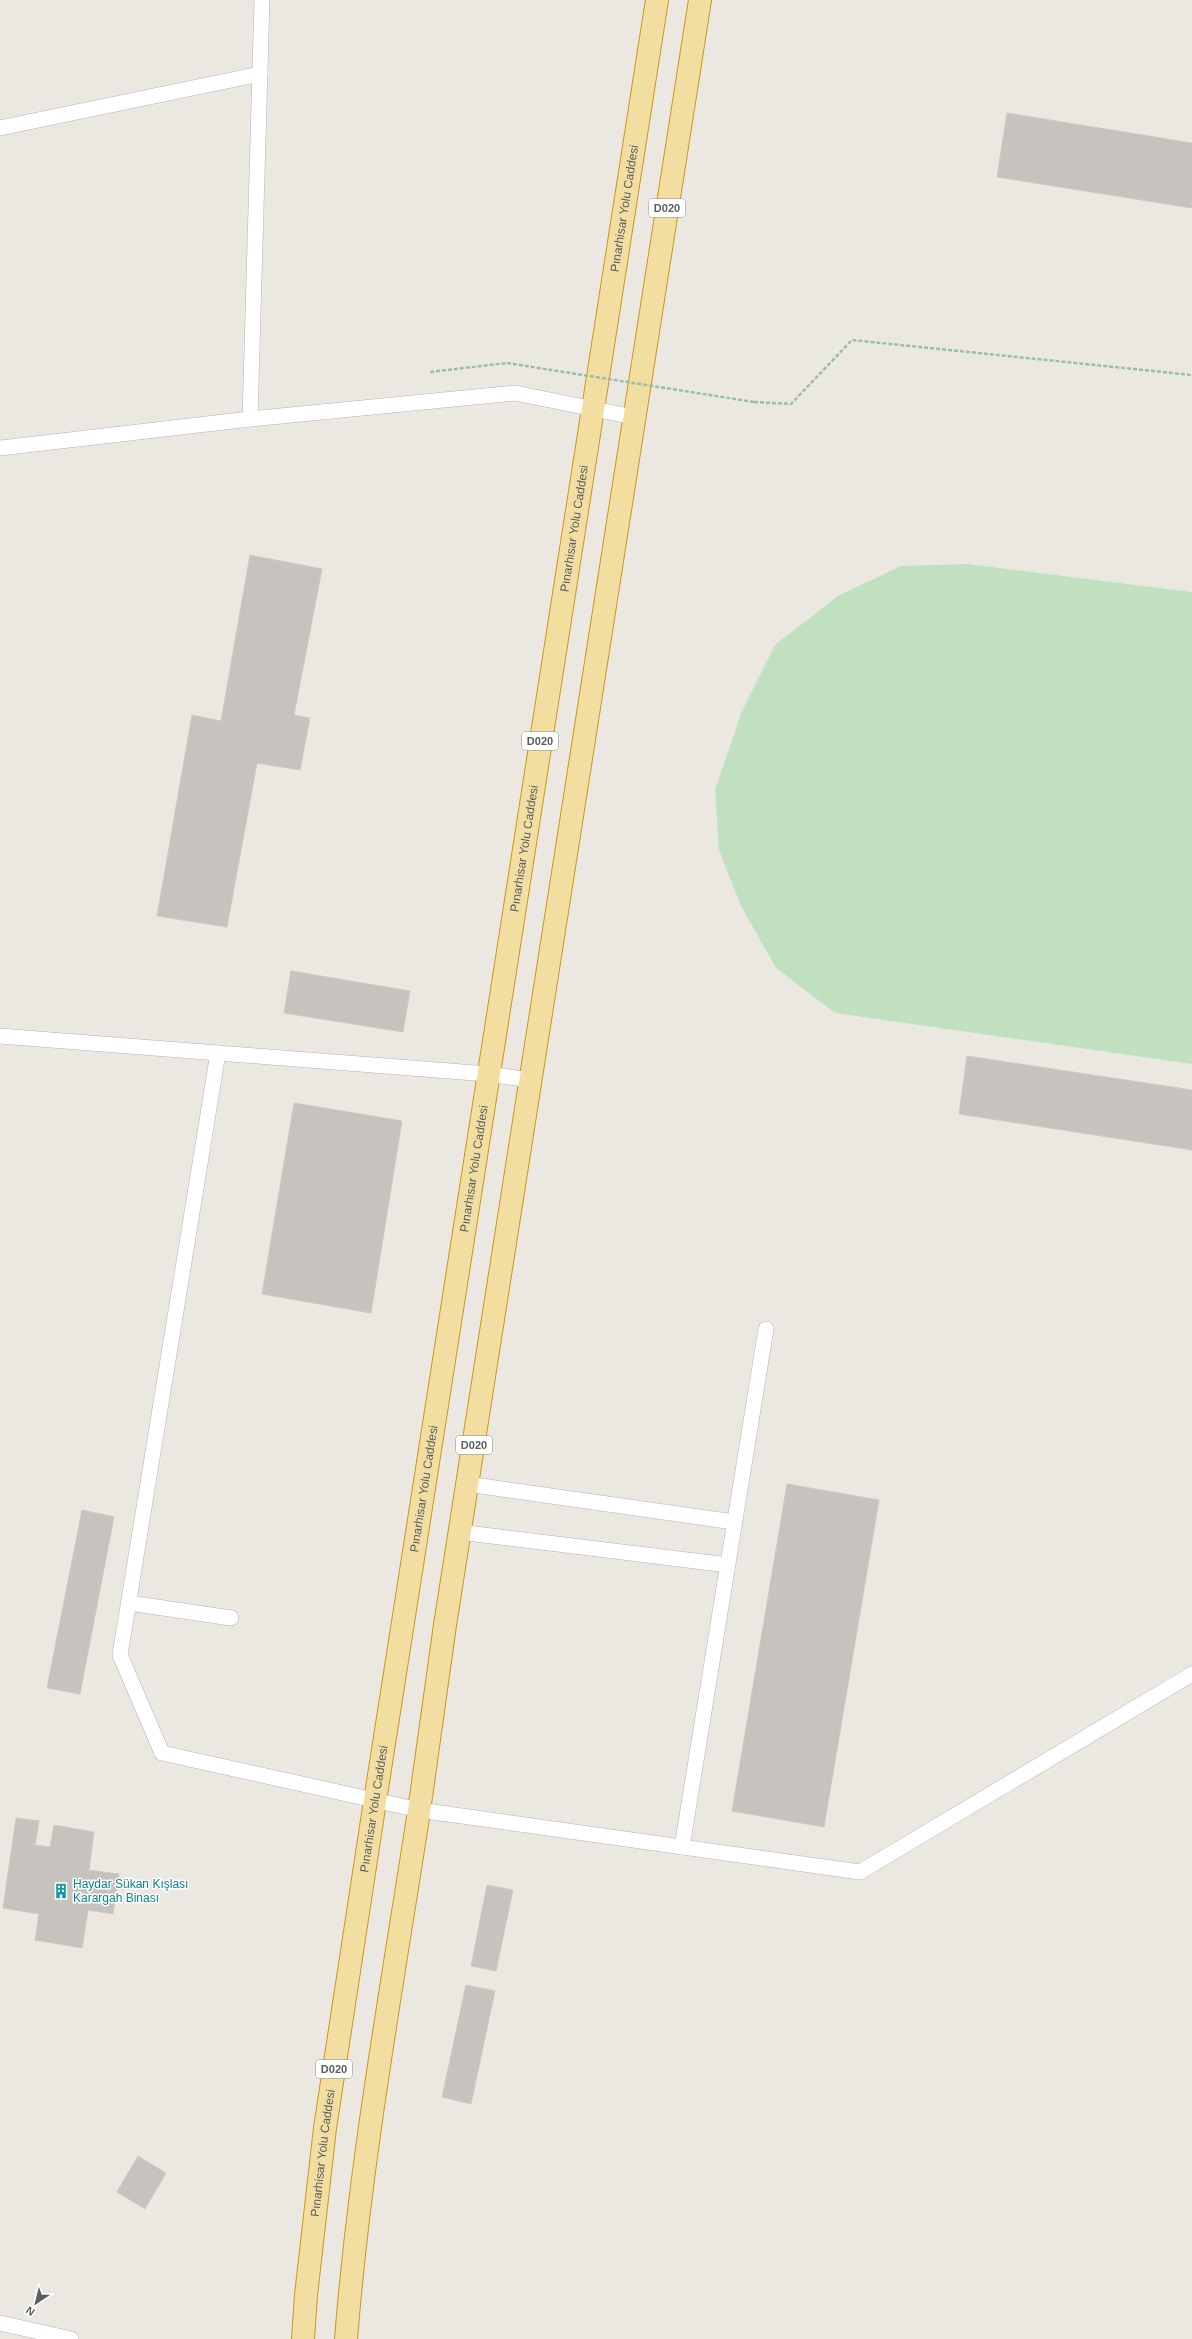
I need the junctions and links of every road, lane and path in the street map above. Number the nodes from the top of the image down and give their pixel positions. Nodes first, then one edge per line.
1 (262, 0) edge
2 (657, 0) edge
3 (700, 0) edge
4 (260, 74) junction
5 (0, 128) edge
6 (429, 372) dead end
7 (1192, 375) edge
8 (592, 408) junction
9 (634, 417) junction
10 (250, 419) junction
11 (0, 448) edge
12 (0, 1036) edge
13 (218, 1053) junction
14 (488, 1074) junction
15 (530, 1080) junction
16 (766, 1329) dead end
17 (467, 1484) junction
18 (734, 1522) junction
19 (460, 1532) junction
20 (728, 1565) junction
21 (129, 1603) junction
22 (231, 1618) dead end
23 (1192, 1674) edge
24 (375, 1801) junction
25 (419, 1810) junction
26 (682, 1847) junction
27 (0, 2323) edge
28 (71, 2339) edge
29 (303, 2339) edge
30 (346, 2339) edge

1 - 4 lane
2 - 8 highway, Pınarhisar Yolu Caddesi / D020
3 - 9 highway, D020
4 - 5 lane
4 - 10 lane
6 - 7 path, bridge
8 - 9 lane
8 - 10 lane
8 - 14 highway, Pınarhisar Yolu Caddesi / D020
9 - 15 highway, D020
10 - 11 lane
12 - 13 lane
13 - 14 lane
13 - 21 lane
14 - 15 lane
14 - 24 highway, Pınarhisar Yolu Caddesi / D020
15 - 17 highway, D020
16 - 18 lane
17 - 18 lane
17 - 19 highway, D020
18 - 20 lane
19 - 20 lane
19 - 25 highway, D020
20 - 26 lane
21 - 22 lane
21 - 24 lane
23 - 26 lane
24 - 25 lane
24 - 29 highway, Pınarhisar Yolu Caddesi / D020
25 - 26 lane
25 - 30 highway, D020
27 - 28 lane

